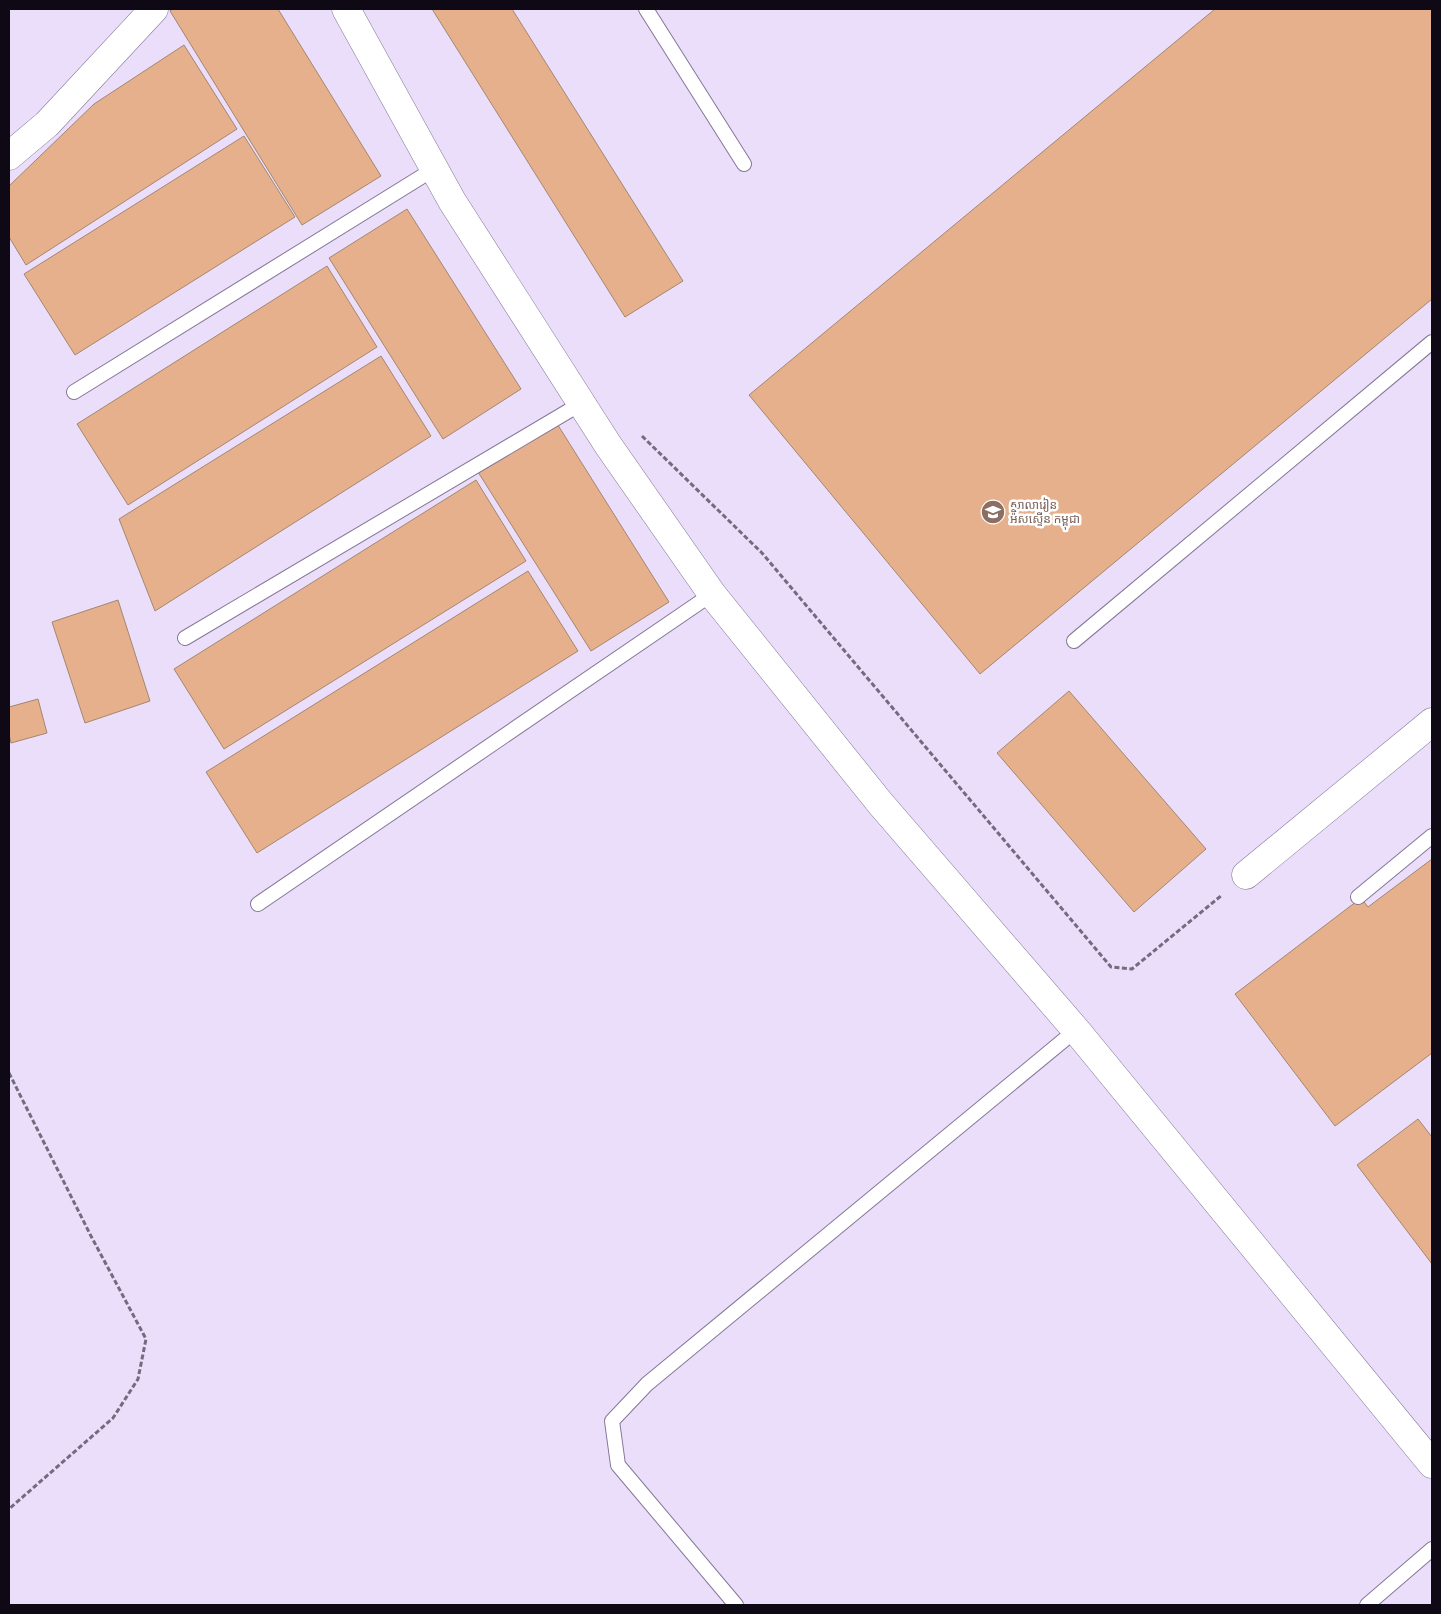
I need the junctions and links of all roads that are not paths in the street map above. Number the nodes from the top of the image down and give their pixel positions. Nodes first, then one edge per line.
1 (154, 9) edge
2 (346, 9) edge
3 (646, 9) edge
4 (9, 156) edge
5 (744, 164) dead end
6 (434, 169) junction
7 (1432, 342) edge
8 (74, 392) dead end
9 (582, 403) junction
10 (712, 594) junction
11 (185, 638) dead end
12 (1074, 641) dead end
13 (1432, 722) edge
14 (1432, 836) edge
15 (1246, 875) road end
16 (1358, 897) dead end
17 (258, 904) dead end
18 (1076, 1030) junction
19 (1432, 1464) edge
20 (1432, 1549) edge
21 (736, 1605) edge
22 (1367, 1605) edge

1 - 4 street
2 - 6 street
3 - 5 lane
6 - 8 lane
6 - 9 street
7 - 12 lane
9 - 10 street
9 - 11 lane
10 - 17 lane
10 - 18 street
13 - 15 street
14 - 16 lane
18 - 19 street
18 - 21 lane
20 - 22 lane

